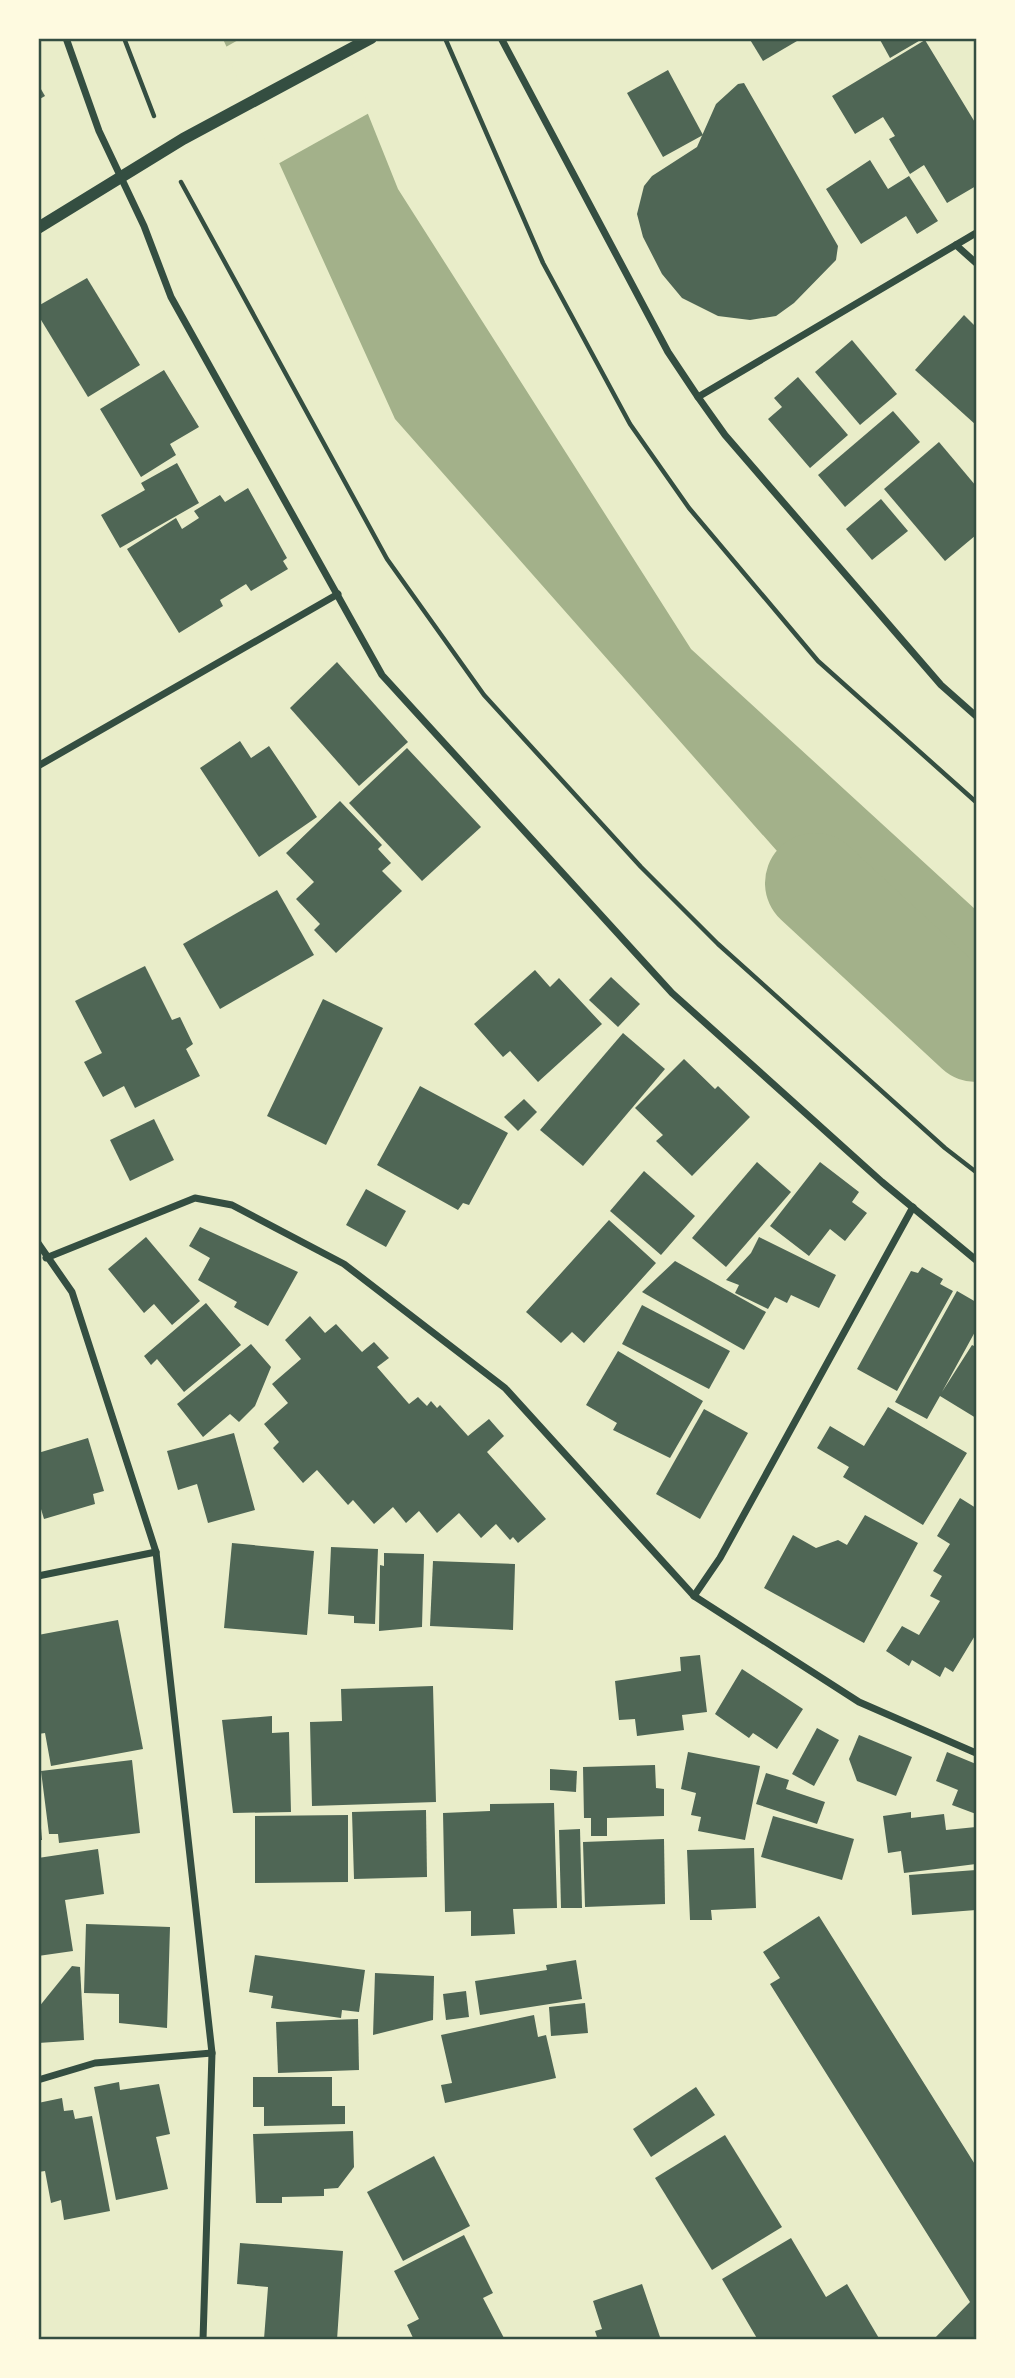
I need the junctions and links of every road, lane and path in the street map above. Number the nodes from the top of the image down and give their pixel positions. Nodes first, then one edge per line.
1 (66, 38) edge
2 (124, 38) edge
3 (371, 38) edge
4 (445, 38) edge
5 (501, 38) edge
6 (159, 129) dead end
7 (179, 177) dead end
8 (123, 178) junction
9 (38, 228) edge
10 (976, 233) edge
11 (956, 245) junction
12 (976, 264) edge
13 (698, 397) junction
14 (338, 594) junction
15 (976, 716) edge
16 (38, 766) edge
17 (976, 802) edge
18 (976, 1172) edge
19 (913, 1207) junction
20 (38, 1243) edge
21 (46, 1258) junction
22 (976, 1260) edge
23 (156, 1552) junction
24 (38, 1576) edge
25 (694, 1596) junction
26 (976, 1753) edge
27 (212, 2053) junction
28 (38, 2080) edge
29 (203, 2340) edge

1 - 8 street
2 - 6 path
3 - 8 street
4 - 17 path
5 - 13 street
7 - 18 path
8 - 9 street
8 - 14 street
10 - 11 street
11 - 12 street
11 - 13 street
13 - 15 street
14 - 16 street
14 - 19 street
19 - 22 street
19 - 25 street
20 - 21 street
21 - 23 street
21 - 25 street
23 - 24 street
23 - 27 street
25 - 26 street
27 - 28 street
27 - 29 street

